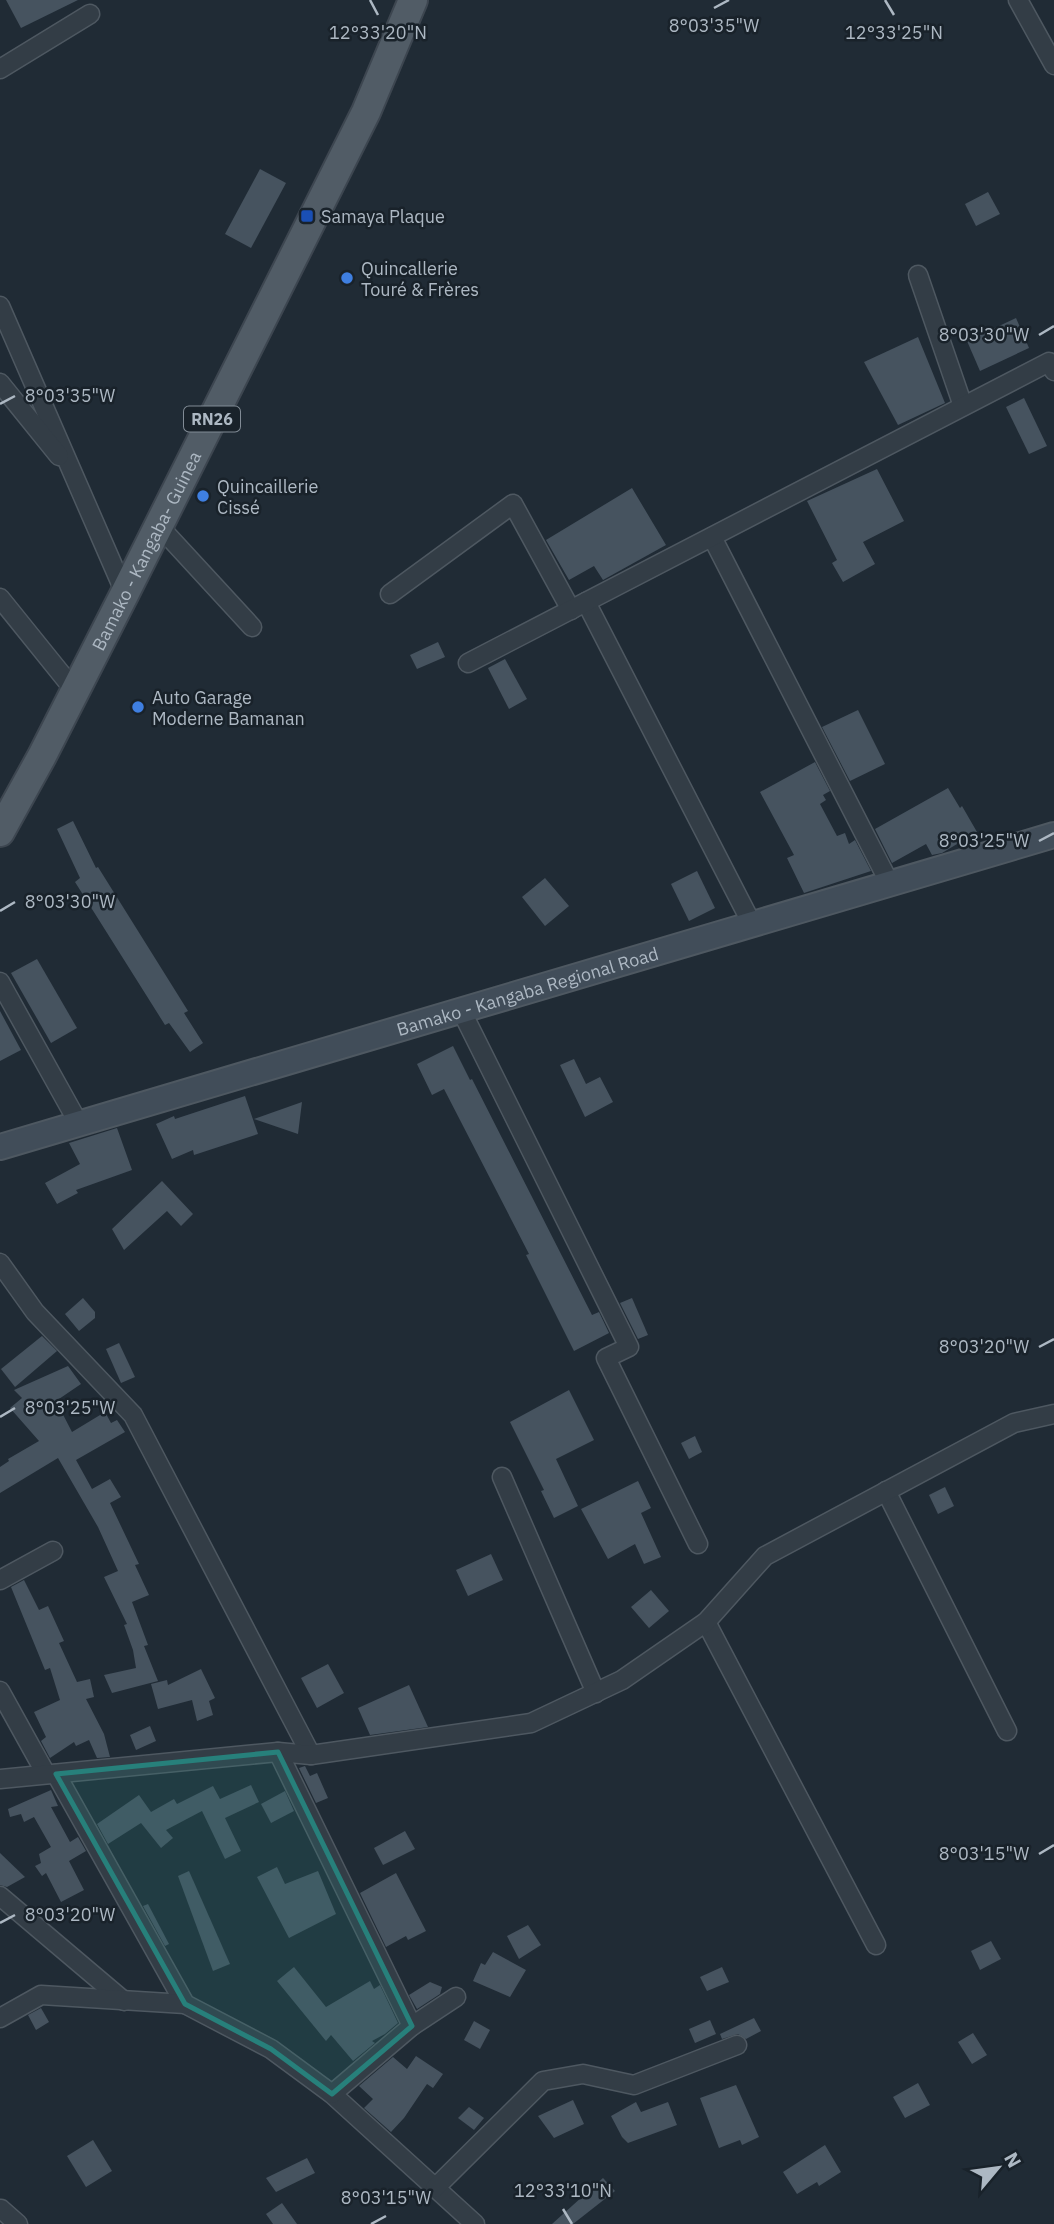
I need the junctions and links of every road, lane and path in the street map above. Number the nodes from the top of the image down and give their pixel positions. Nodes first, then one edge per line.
1 (413, 0) edge
2 (1018, 0) edge
3 (90, 14) dead end
4 (1054, 65) edge
5 (0, 69) edge
6 (918, 275) dead end
7 (0, 306) edge
8 (1054, 371) edge
9 (0, 383) edge
10 (963, 406) junction
11 (75, 476) junction
12 (159, 526) junction
13 (712, 537) junction
14 (125, 593) junction
15 (390, 594) dead end
16 (0, 598) edge
17 (578, 606) junction
18 (252, 627) dead end
19 (468, 663) dead end
20 (75, 691) junction
21 (0, 832) edge
22 (1054, 835) edge
23 (890, 884) junction
24 (752, 924) junction
25 (0, 982) edge
26 (461, 1010) junction
27 (79, 1124) junction
28 (0, 1147) edge
29 (0, 1263) edge
30 (1054, 1414) edge
31 (502, 1477) dead end
32 (886, 1491) junction
33 (698, 1544) dead end
34 (53, 1551) dead end
35 (0, 1580) edge
36 (706, 1622) junction
37 (0, 1691) edge
38 (596, 1693) junction
39 (1007, 1731) dead end
40 (278, 1752) junction
41 (311, 1755) junction
42 (51, 1774) junction
43 (0, 1779) edge
44 (0, 1896) edge
45 (876, 1945) dead end
46 (456, 1997) dead end
47 (124, 2001) junction
48 (185, 2004) junction
49 (0, 2018) edge
50 (412, 2026) junction
51 (737, 2045) dead end
52 (332, 2094) junction
53 (435, 2188) junction
54 (0, 2211) edge
55 (18, 2224) edge
56 (475, 2224) edge

1 - 12 main road, Bamako - Kangaba- Guinea / RN26
2 - 4 street
3 - 5 street
6 - 10 street
7 - 11 street
8 - 10 street
9 - 11 street
10 - 13 street
11 - 14 street
12 - 14 main road, Bamako - Kangaba- Guinea / RN26
12 - 18 street
13 - 17 street
13 - 23 street
14 - 20 main road, Bamako - Kangaba- Guinea / RN26
15 - 17 street
16 - 20 street
17 - 19 street
17 - 24 street
20 - 21 main road, Bamako - Kangaba- Guinea / RN26
22 - 23 street, Bamako - Kangaba Regional Road
23 - 24 street, Bamako - Kangaba Regional Road
24 - 26 street, Bamako - Kangaba Regional Road
25 - 27 street
26 - 27 street, Bamako - Kangaba Regional Road
26 - 33 street
27 - 28 street, Bamako - Kangaba Regional Road
29 - 41 street
30 - 32 street
31 - 38 street
32 - 36 street
32 - 39 street
34 - 35 street
36 - 38 street
36 - 45 street
37 - 42 street
38 - 41 street
40 - 41 street
40 - 42 street
40 - 50 street
42 - 43 street
42 - 48 street
44 - 47 street
46 - 50 street
47 - 48 street
47 - 49 street
48 - 52 street
50 - 52 street
51 - 53 street
52 - 53 street
53 - 56 street
54 - 55 street

